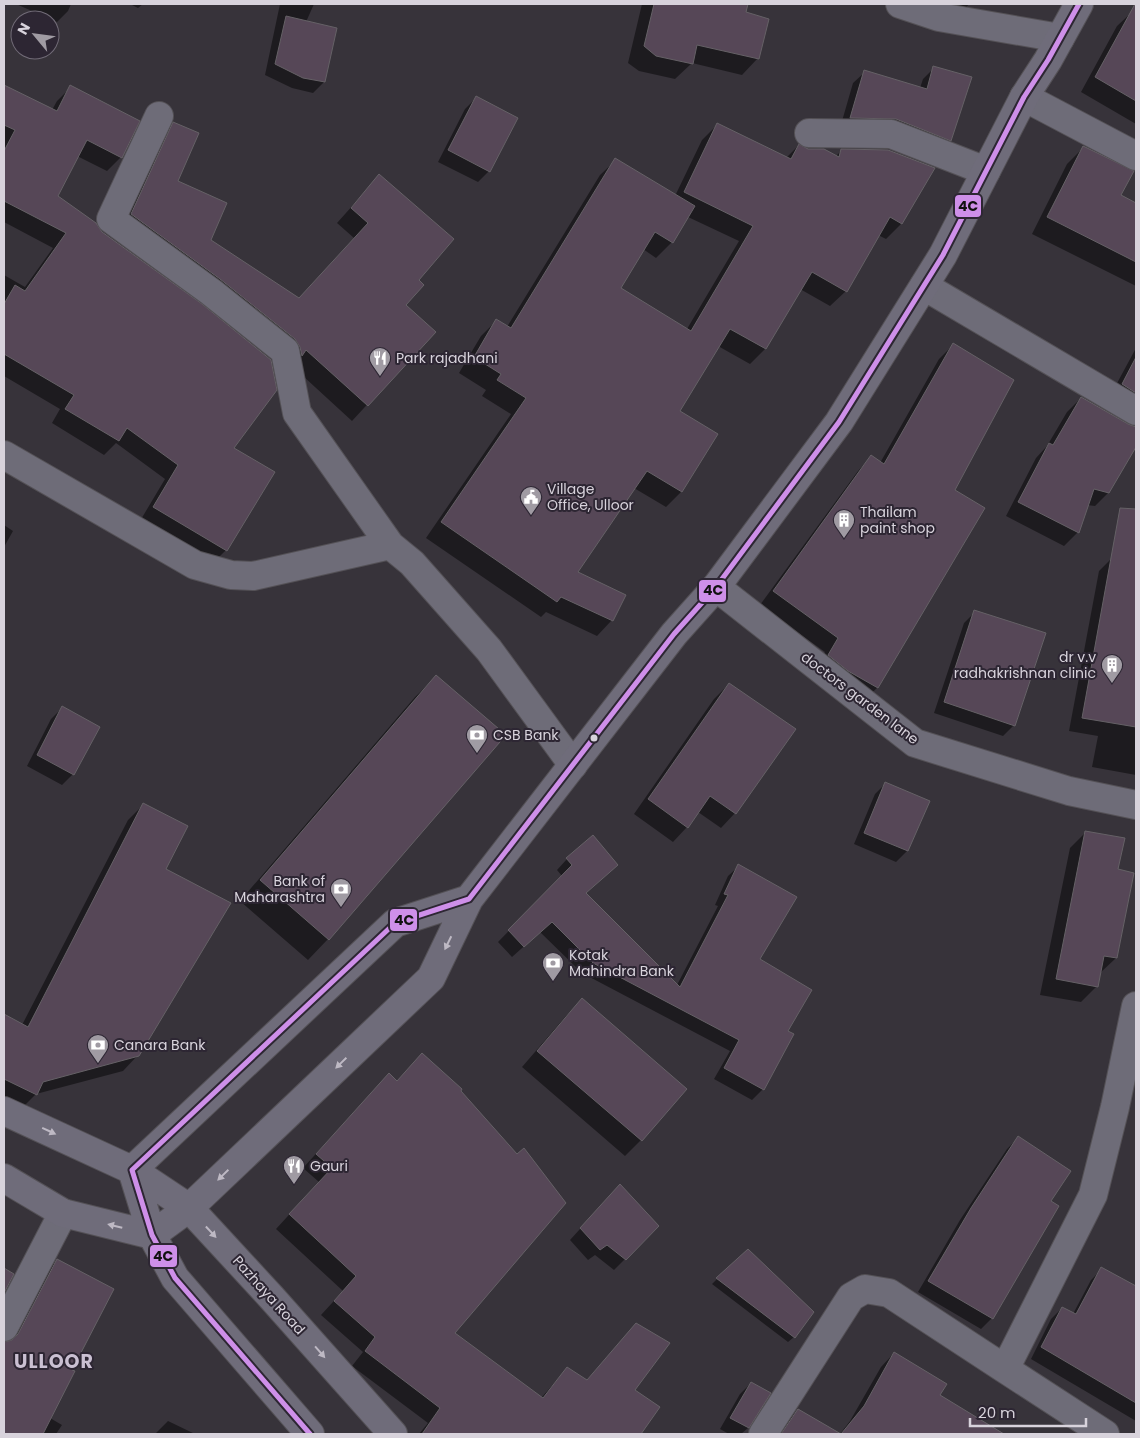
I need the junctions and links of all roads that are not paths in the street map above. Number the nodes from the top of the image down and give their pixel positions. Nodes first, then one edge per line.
1 (900, 4) edge
2 (1079, 4) edge
3 (1060, 38) junction
4 (1024, 97) junction
5 (159, 116) dead end
6 (809, 133) dead end
7 (1136, 156) edge
8 (986, 171) junction
9 (924, 286) junction
10 (1136, 411) edge
11 (4, 455) edge
12 (390, 545) junction
13 (716, 587) junction
14 (573, 765) junction
15 (1136, 805) edge
16 (469, 899) junction
17 (1136, 1006) edge
18 (4, 1112) edge
19 (132, 1170) junction
20 (4, 1178) edge
21 (189, 1208) junction
22 (62, 1213) junction
23 (152, 1235) junction
24 (4, 1327) edge
25 (1005, 1369) junction
26 (276, 1395) junction
27 (295, 1434) edge
28 (310, 1434) edge
29 (393, 1434) edge
30 (763, 1434) edge
31 (1105, 1434) edge

1 - 3 street
2 - 3 main road
3 - 4 main road
4 - 7 street
4 - 8 main road
5 - 12 street
6 - 8 street
8 - 9 main road
9 - 10 street
9 - 13 main road
11 - 12 street
12 - 14 street
13 - 14 main road
13 - 15 street, doctors garden lane
14 - 16 main road
16 - 19 main road
16 -> 21 main road
17 - 25 street
18 -> 19 main road, Pazhaya Road
19 - 21 main road, Pazhaya Road
19 - 23 main road
20 - 22 main road
21 - 23 main road
21 -> 29 main road, Pazhaya Road
23 -> 22 main road
22 - 24 street
23 - 26 main road
25 - 30 street
25 - 31 street
26 - 27 main road
26 - 28 main road

